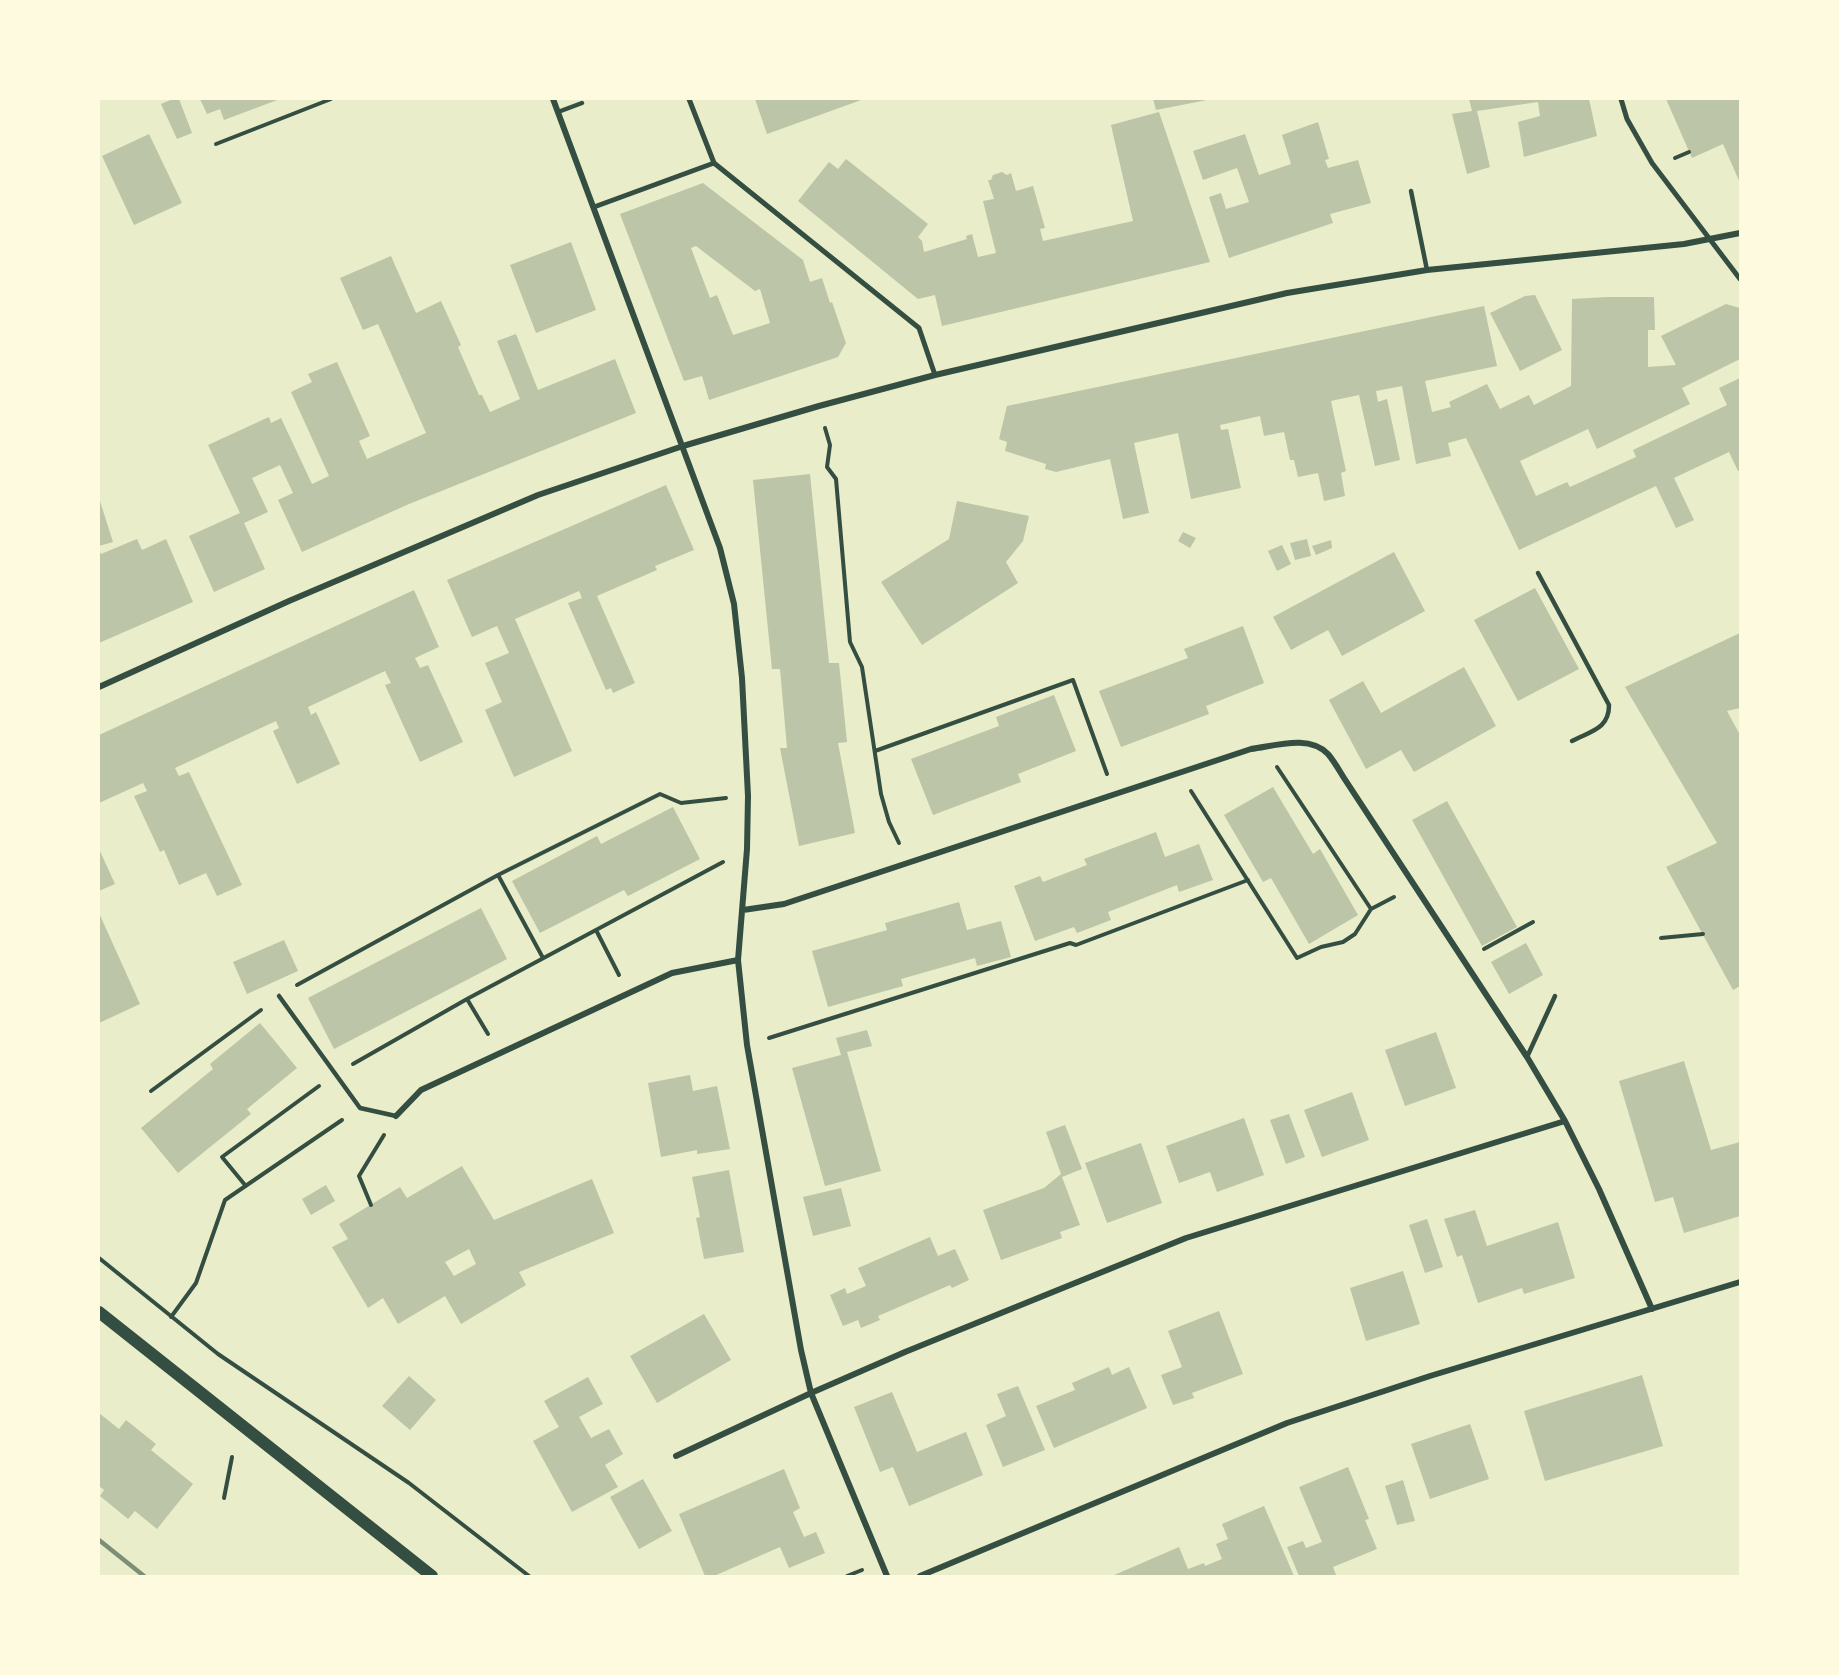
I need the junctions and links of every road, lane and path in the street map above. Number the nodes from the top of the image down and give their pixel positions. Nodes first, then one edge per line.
1 (331, 99) edge
2 (553, 99) edge
3 (689, 99) edge
4 (1621, 99) edge
5 (582, 103) dead end
6 (558, 112) junction
7 (216, 144) dead end
8 (714, 163) junction
9 (1412, 191) dead end
10 (594, 207) junction
11 (1740, 233) edge
12 (1710, 240) junction
13 (1427, 270) junction
14 (1740, 279) edge
15 (936, 375) junction
16 (819, 406) junction
17 (683, 446) junction
18 (1538, 573) dead end
19 (99, 687) edge
20 (1572, 741) dead end
21 (1264, 747) junction
22 (875, 751) junction
23 (1179, 773) junction
24 (1115, 795) junction
25 (748, 796) junction
26 (747, 849) junction
27 (908, 863) junction
28 (498, 875) junction
29 (1248, 880) junction
30 (1414, 888) junction
31 (743, 909) junction
32 (1371, 909) junction
33 (1533, 922) dead end
34 (596, 930) junction
35 (1703, 934) dead end
36 (1661, 938) dead end
37 (543, 958) junction
38 (738, 960) junction
39 (1462, 960) junction
40 (629, 994) junction
41 (279, 996) junction
42 (1555, 996) dead end
43 (467, 999) junction
44 (747, 1045) junction
45 (500, 1054) junction
46 (1527, 1057) junction
47 (336, 1074) junction
48 (151, 1091) dead end
49 (360, 1108) junction
50 (396, 1116) junction
51 (1565, 1121) junction
52 (245, 1185) junction
53 (371, 1204) dead end
54 (99, 1258) edge
55 (1740, 1282) edge
56 (1652, 1309) junction
57 (99, 1312) edge
58 (171, 1317) junction
59 (811, 1393) junction
60 (676, 1456) dead end
61 (232, 1457) dead end
62 (224, 1498) dead end
63 (428, 1572) edge
64 (439, 1576) edge
65 (530, 1576) edge
66 (887, 1576) edge
67 (920, 1576) edge

1 - 7 path
2 - 6 street
3 - 8 street
4 - 12 street
5 - 6 lane
6 - 10 street
8 - 10 street
8 - 15 street
9 - 13 lane
10 - 17 street
11 - 12 street
12 - 13 street
12 - 14 street
13 - 15 street
15 - 16 street
16 - 17 street
16 - 22 path
17 - 19 street
17 - 25 street
18 - 20 lane
21 - 23 street
21 - 30 street
21 - 32 path
22 - 24 path
22 - 27 path
23 - 24 street
23 - 29 path
24 - 27 street
25 - 26 street
25 - 28 path
26 - 31 street
26 - 34 path
27 - 31 street
28 - 37 path
28 - 41 path
29 - 32 path
29 - 44 path
30 - 32 path
30 - 39 street
31 - 38 street
33 - 39 path
34 - 37 path
34 - 40 path
35 - 36 path
37 - 43 path
38 - 40 street
38 - 44 street
39 - 46 street
40 - 45 street
41 - 47 lane
41 - 48 path
42 - 46 lane
43 - 45 path
43 - 47 path
44 - 59 street
45 - 50 street
46 - 51 street
47 - 49 lane
47 - 52 path
49 - 50 lane
49 - 52 path
50 - 53 path
51 - 56 street
51 - 59 street
52 - 58 path
54 - 58 path
55 - 56 street
56 - 67 street
57 - 63 main road
58 - 65 path
59 - 60 street
59 - 66 street
61 - 62 path
63 - 64 main road

